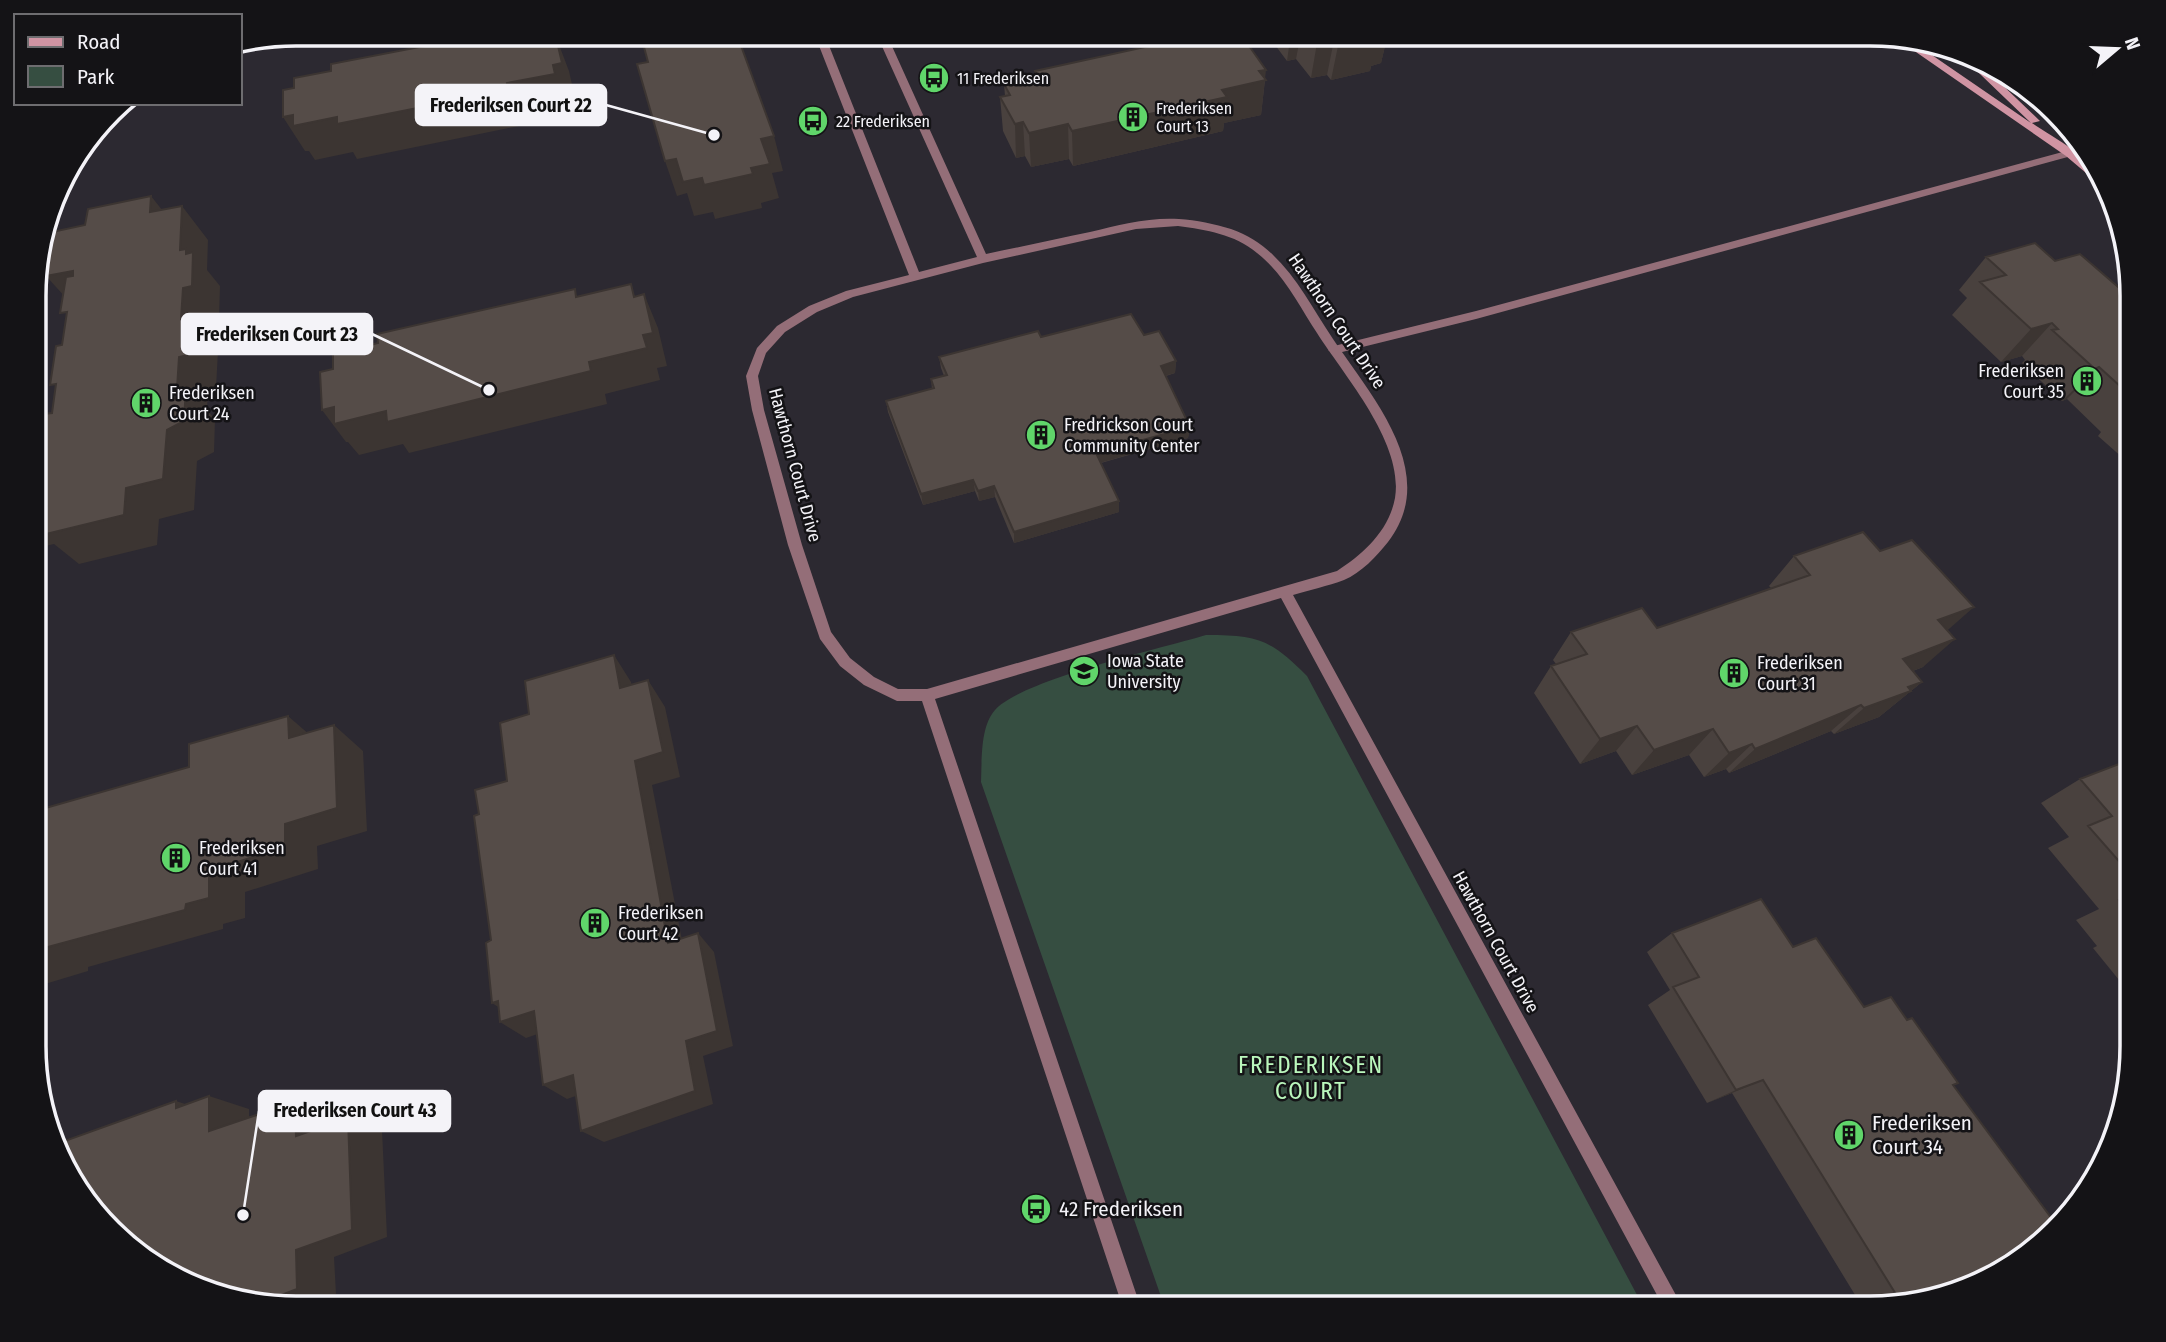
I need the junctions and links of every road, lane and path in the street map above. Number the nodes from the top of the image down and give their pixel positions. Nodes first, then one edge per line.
1 (824, 46) edge
2 (887, 46) edge
3 (1921, 50) edge
4 (1984, 72) edge
5 (2074, 151) edge
6 (2068, 153) junction
7 (2084, 166) edge
8 (983, 259) junction
9 (915, 276) junction
10 (1334, 350) junction
11 (1285, 593) junction
12 (927, 695) junction
13 (1128, 1296) edge
14 (1667, 1296) edge

1 - 9 street
2 - 8 street
3 - 6 main road
4 - 6 main road
5 - 6 street
6 - 7 main road
6 - 10 street
8 - 9 street, Hawthorn Court Drive
8 - 10 street, Hawthorn Court Drive
9 - 12 street, Hawthorn Court Drive
10 - 11 street, Hawthorn Court Drive
11 - 12 street, Hawthorn Court Drive
11 - 14 street, Hawthorn Court Drive
12 - 13 street

